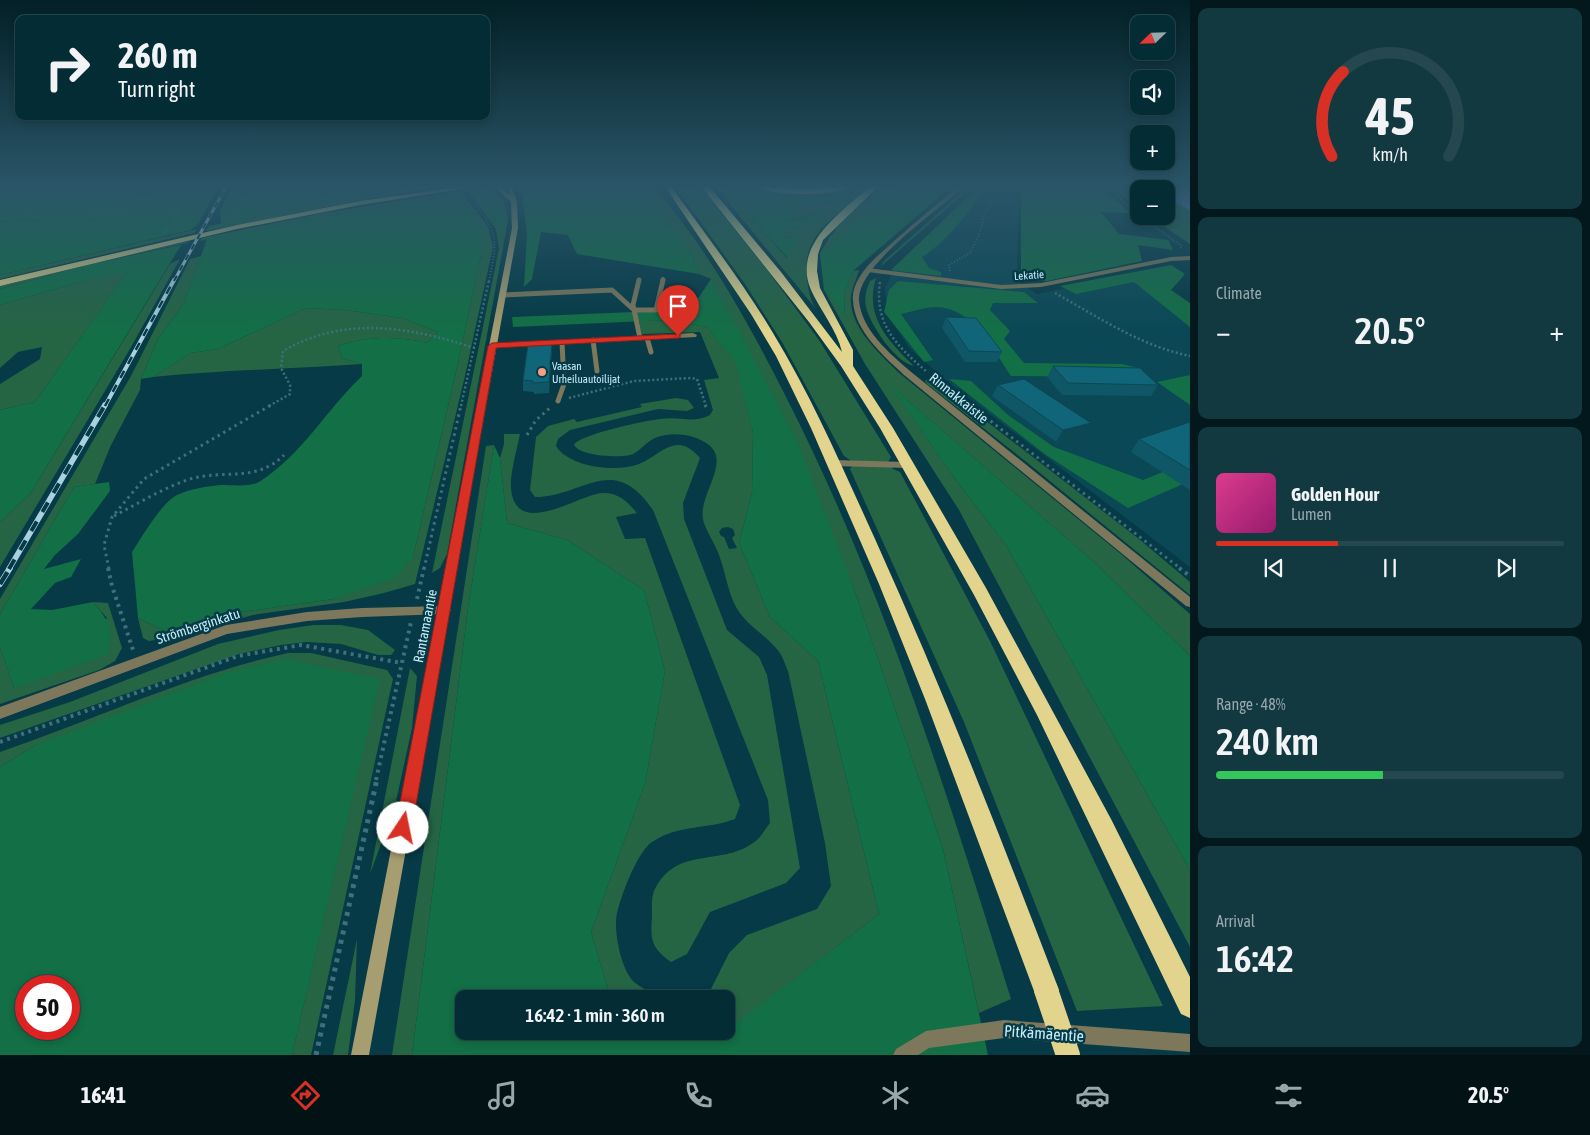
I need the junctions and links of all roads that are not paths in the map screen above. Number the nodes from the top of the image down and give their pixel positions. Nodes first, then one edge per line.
1 (206, 234) edge
2 (514, 234) edge
3 (702, 234) edge
4 (745, 234) edge
5 (824, 234) edge
6 (908, 234) edge
7 (1190, 258) edge
8 (868, 270) junction
9 (663, 279) dead end
10 (639, 280) dead end
11 (0, 282) edge
12 (502, 295) junction
13 (634, 310) junction
14 (693, 335) dead end
15 (643, 338) junction
16 (593, 340) junction
17 (562, 342) junction
18 (492, 346) junction
19 (651, 352) dead end
20 (848, 368) junction
21 (598, 371) dead end
22 (558, 401) road end
23 (834, 463) junction
24 (907, 464) junction
25 (1190, 603) edge
26 (445, 610) junction
27 (0, 713) edge
28 (1188, 1002) edge
29 (1190, 1044) edge
30 (360, 1055) edge
31 (902, 1055) edge
32 (1068, 1055) edge

1 - 11 highway
2 - 12 main road, Rantamaantie
3 - 23 highway
4 - 20 highway
5 - 20 highway
6 - 8 street, Rinnakkaistie
7 - 8 street, Lekatie
8 - 25 street, Rinnakkaistie
9 - 13 lane
10 - 13 lane
12 - 13 lane
12 - 18 main road, Rantamaantie
13 - 15 lane
14 - 15 street
15 - 16 street
15 - 19 lane
16 - 17 street
16 - 21 lane
17 - 18 street
17 - 22 lane
18 - 26 main road, Rantamaantie
20 - 24 highway
23 - 24 lane
23 - 32 highway, bridge
24 - 28 highway
26 - 27 street, Strömberginkatu
26 - 30 main road, Rantamaantie
29 - 31 street, Pitkämäentie

